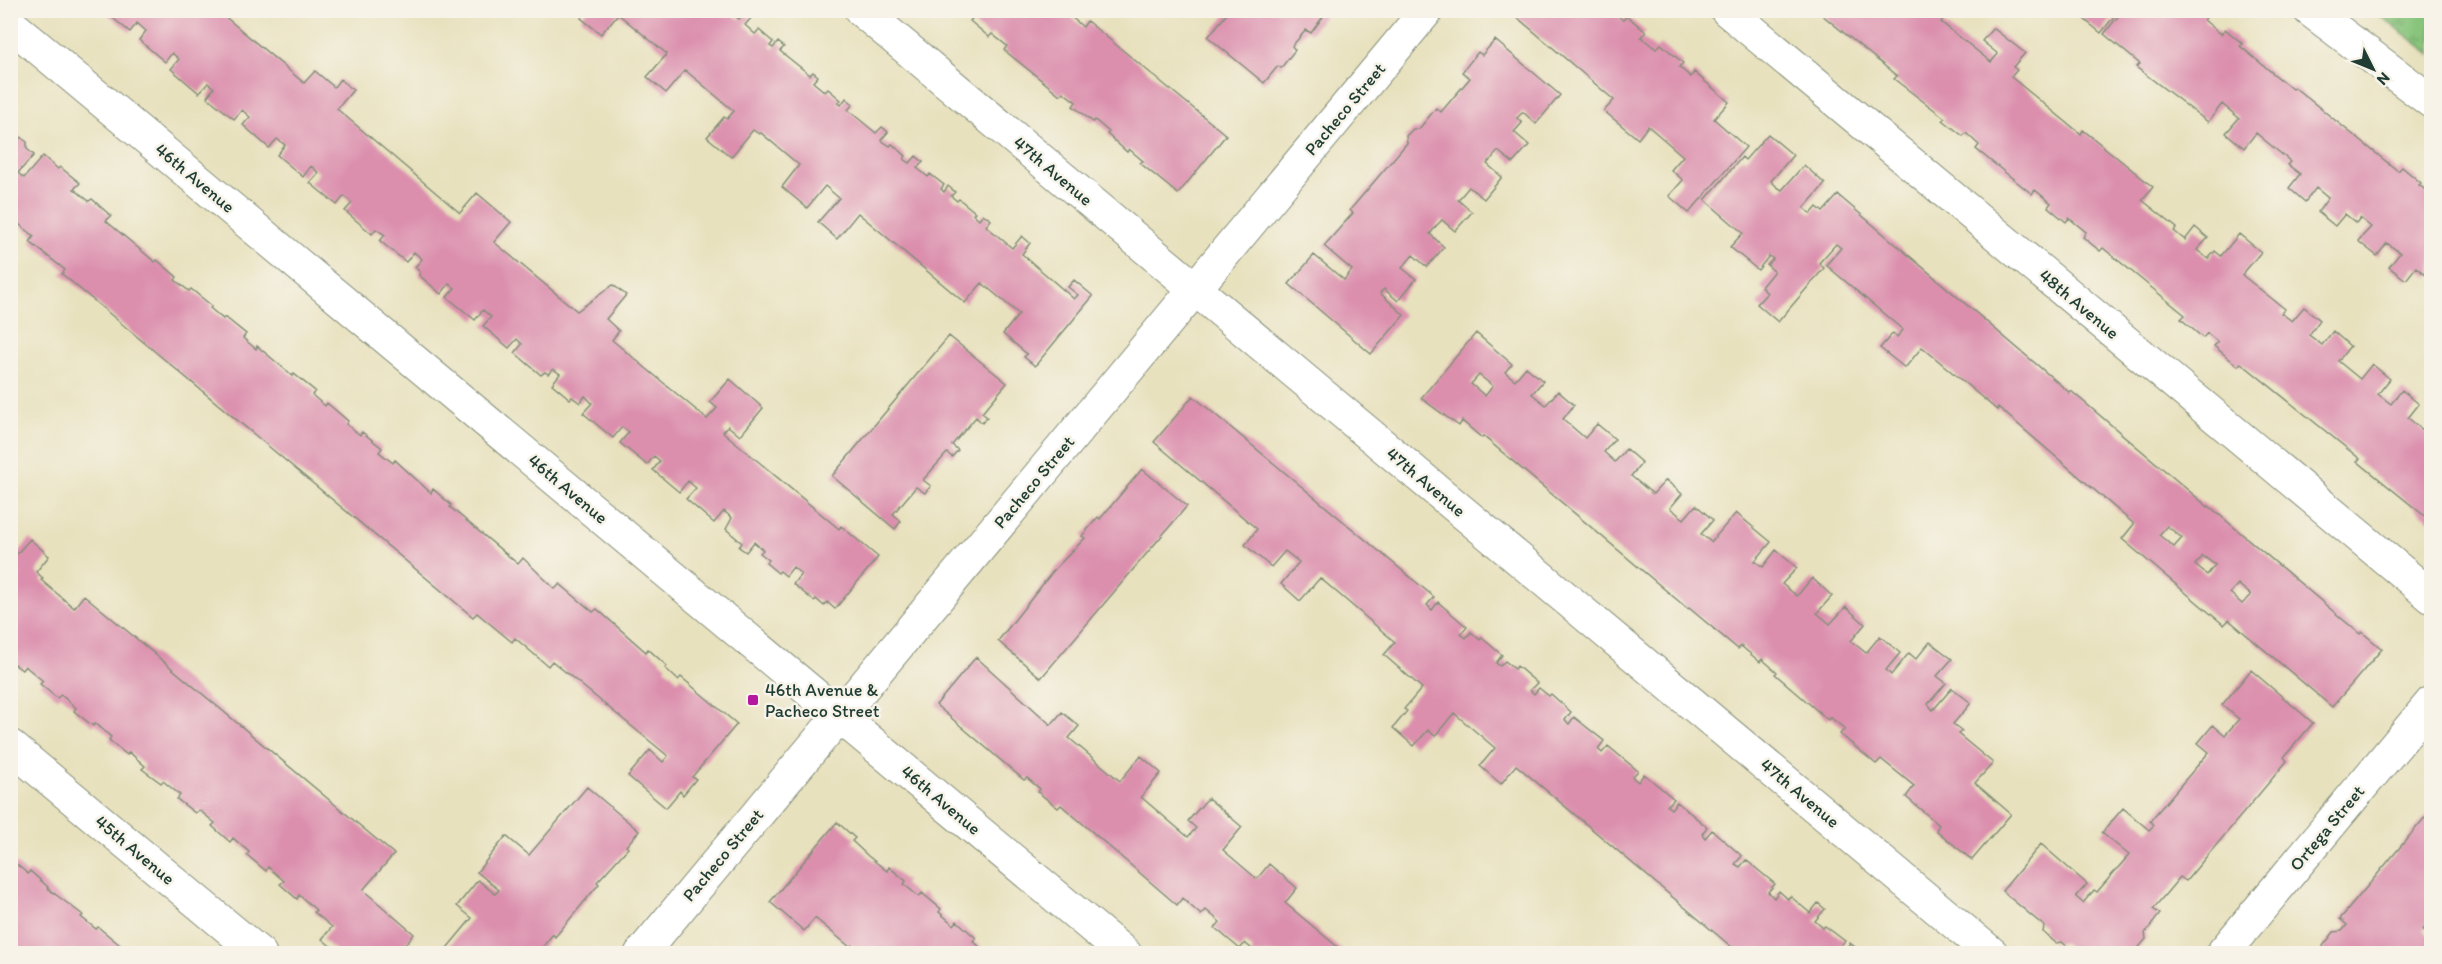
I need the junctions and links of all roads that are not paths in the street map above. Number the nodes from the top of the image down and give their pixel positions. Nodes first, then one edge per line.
1 (861, 10) edge
2 (1427, 10) edge
3 (1727, 10) edge
4 (2310, 10) edge
5 (10, 24) edge
6 (2432, 102) edge
7 (1195, 289) junction
8 (2432, 597) edge
9 (2432, 702) edge
10 (840, 716) junction
11 (10, 746) edge
12 (260, 954) edge
13 (641, 954) edge
14 (1125, 954) edge
15 (1992, 954) edge
16 (2222, 954) edge

1 - 7 street, 47th Avenue
2 - 7 street, Pacheco Street
3 - 8 street, 48th Avenue
4 - 6 street
5 - 10 street, 46th Avenue
7 - 10 street, Pacheco Street
7 - 15 street, 47th Avenue
9 - 16 street, Ortega Street
10 - 13 street, Pacheco Street
10 - 14 street, 46th Avenue
11 - 12 street, 45th Avenue

